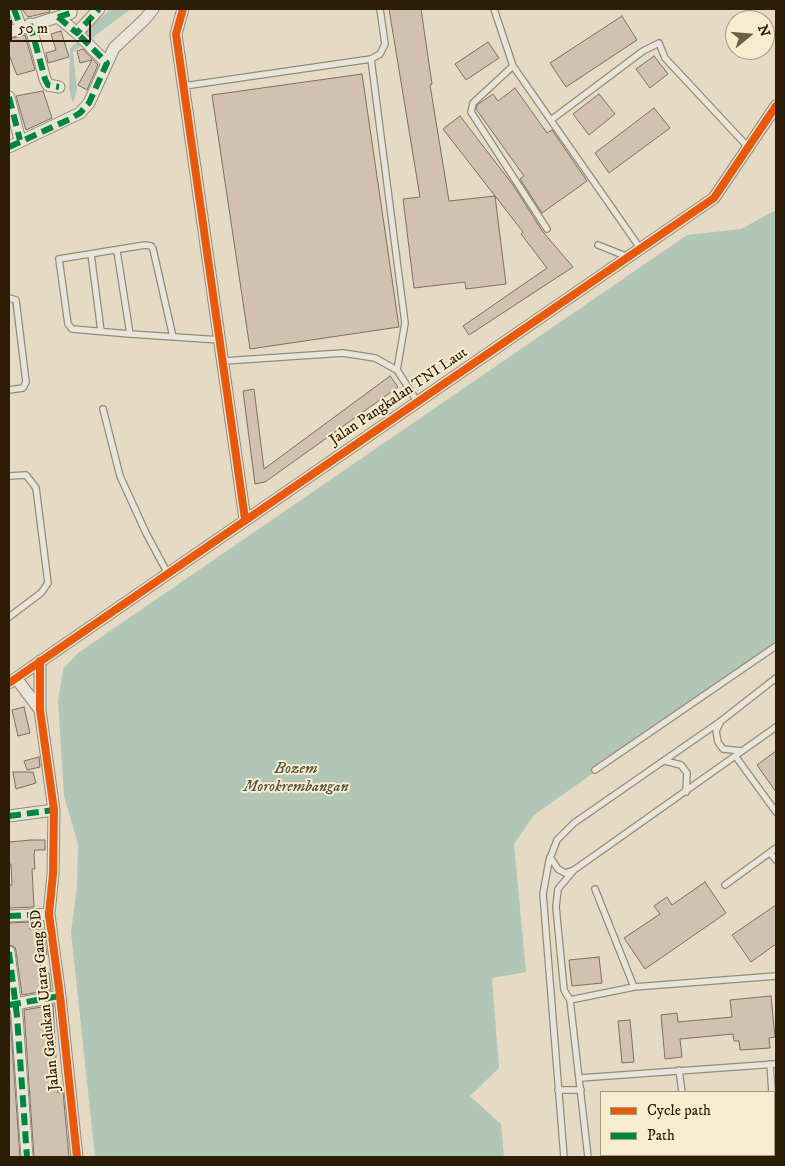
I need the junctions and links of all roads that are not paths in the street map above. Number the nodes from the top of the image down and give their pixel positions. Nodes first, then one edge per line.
1 (14, 9) edge
2 (71, 9) edge
3 (99, 9) edge
4 (153, 9) edge
5 (183, 9) edge
6 (380, 9) edge
7 (494, 9) edge
8 (57, 13) edge
9 (26, 26) junction
10 (9, 32) edge
11 (78, 35) junction
12 (371, 59) junction
13 (107, 63) junction
14 (514, 66) junction
15 (184, 86) junction
16 (59, 87) dead end
17 (9, 97) edge
18 (776, 106) edge
19 (551, 120) junction
20 (20, 140) junction
21 (9, 147) edge
22 (749, 147) junction
23 (547, 230) dead end
24 (598, 245) dead end
25 (640, 248) junction
26 (117, 250) junction
27 (91, 254) junction
28 (628, 257) junction
29 (9, 298) edge
30 (100, 331) junction
31 (130, 334) junction
32 (173, 336) junction
33 (220, 340) junction
34 (224, 361) junction
35 (396, 370) junction
36 (9, 390) edge
37 (417, 401) junction
38 (104, 409) dead end
39 (9, 476) edge
40 (245, 519) junction
41 (167, 572) junction
42 (9, 616) edge
43 (776, 646) edge
44 (40, 661) junction
45 (13, 680) edge
46 (775, 682) edge
47 (40, 710) junction
48 (721, 721) junction
49 (776, 727) edge
50 (742, 751) junction
51 (736, 757) junction
52 (665, 761) junction
53 (595, 770) dead end
54 (686, 792) junction
55 (54, 810) junction
56 (776, 812) edge
57 (9, 816) edge
58 (776, 848) edge
59 (770, 853) junction
60 (550, 857) junction
61 (776, 860) edge
62 (574, 870) junction
63 (725, 885) dead end
64 (595, 889) dead end
65 (49, 914) junction
66 (9, 916) edge
67 (9, 952) edge
68 (776, 976) edge
69 (634, 987) junction
70 (564, 990) junction
71 (552, 993) junction
72 (60, 996) junction
73 (570, 1000) junction
74 (12, 1005) edge
75 (773, 1064) edge
76 (680, 1070) junction
77 (580, 1078) junction
78 (558, 1090) junction
79 (581, 1090) junction
80 (682, 1091) edge
81 (772, 1091) edge
82 (775, 1126) edge
83 (776, 1140) edge
84 (688, 1156) edge
85 (26, 1157) edge
86 (77, 1157) edge
87 (564, 1157) edge
88 (588, 1157) edge
89 (675, 1157) edge

1 - 9 street
2 - 8 street
3 - 11 street
4 - 13 street
5 - 15 street
6 - 12 lane
7 - 14 lane
8 - 9 street
8 - 11 street
9 - 10 street
9 - 16 street
11 - 13 street
12 - 15 lane
12 - 35 lane
13 - 20 street
14 - 19 lane
14 - 23 lane
15 - 33 street
17 - 20 street
18 - 22 street, Jalan Pangkalan TNI Laut
19 - 22 lane
19 - 25 lane
20 - 21 street
22 - 25 street, Jalan Pangkalan TNI Laut
24 - 28 lane
25 - 28 street, Jalan Pangkalan TNI Laut
26 - 27 lane
26 - 31 lane
26 - 32 lane
27 - 30 lane
27 - 30 lane
28 - 37 street, Jalan Pangkalan TNI Laut
29 - 36 lane
30 - 31 lane
31 - 32 lane
32 - 33 lane
33 - 34 street
34 - 35 lane
34 - 40 street
35 - 37 lane
37 - 40 street, Jalan Pangkalan TNI Laut
38 - 41 lane
39 - 42 lane
40 - 41 street, Jalan Pangkalan TNI Laut
41 - 44 street, Jalan Pangkalan TNI Laut
43 - 53 lane
44 - 45 street, Jalan Pangkalan TNI Laut
44 - 47 street, Jalan Gadukan Utara Gang SD
45 - 47 street, Jalan Gadukan Utara Gang SD
46 - 48 lane
47 - 55 street, Jalan Gadukan Utara Gang SD
48 - 50 lane
48 - 52 lane
49 - 50 lane
50 - 51 lane
51 - 54 lane
51 - 56 lane
52 - 54 lane
52 - 60 lane
54 - 62 lane
55 - 57 street
55 - 65 street, Jalan Gadukan Utara Gang SD
58 - 59 lane
59 - 61 lane
59 - 63 lane
60 - 62 lane
60 - 71 lane
62 - 70 lane
64 - 69 lane
65 - 66 street
65 - 72 street, Jalan Gadukan Utara Gang SD
67 - 74 street
68 - 69 lane
69 - 73 lane
70 - 71 lane
70 - 73 lane
71 - 78 lane
72 - 74 street
72 - 86 street, Jalan Gadukan Utara Gang SD
73 - 77 lane
74 - 85 street
75 - 76 lane
75 - 81 lane
76 - 77 lane
76 - 80 lane
77 - 79 lane
78 - 79 lane
78 - 87 lane
79 - 88 lane
82 - 83 lane
84 - 89 lane

